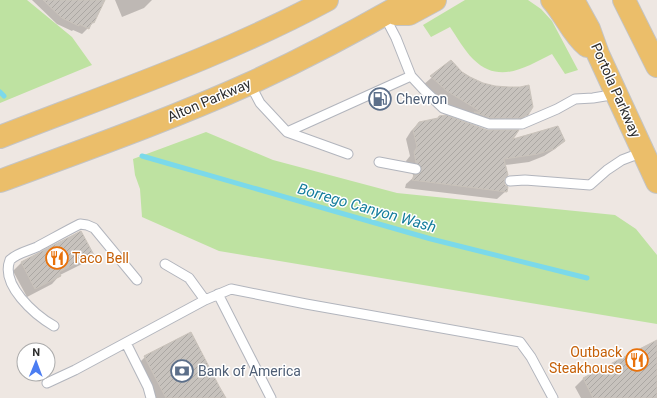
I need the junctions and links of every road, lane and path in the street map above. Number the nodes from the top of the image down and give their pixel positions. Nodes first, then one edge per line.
1 (327, 0) edge
2 (410, 0) edge
3 (436, 0) edge
4 (552, 0) edge
5 (573, 0) edge
6 (624, 0) edge
7 (385, 14) junction
8 (598, 54) junction
9 (657, 66) edge
10 (411, 76) junction
11 (250, 83) junction
12 (617, 94) junction
13 (287, 132) junction
14 (0, 137) edge
15 (643, 152) junction
16 (348, 154) dead end
17 (379, 162) dead end
18 (416, 169) dead end
19 (0, 181) edge
20 (510, 181) dead end
21 (657, 182) edge
22 (165, 264) dead end
23 (137, 280) dead end
24 (218, 294) junction
25 (205, 300) junction
26 (54, 326) dead end
27 (126, 343) junction
28 (47, 383) dead end
29 (151, 398) edge
30 (271, 398) edge
31 (553, 398) edge

1 - 14 main road
2 - 7 main road, Alton Parkway
3 - 7 main road
4 - 8 main road
5 - 8 main road, Portola Parkway
6 - 9 main road
7 - 10 lane
7 - 11 main road, Alton Parkway
8 - 12 main road, Portola Parkway
10 - 12 lane
10 - 13 lane
11 - 13 lane
11 - 19 main road, Alton Parkway
12 - 15 main road, Portola Parkway
13 - 16 lane
15 - 20 lane
15 - 21 main road, Portola Parkway
17 - 18 lane
22 - 25 lane
23 - 26 lane
24 - 25 lane
24 - 30 lane
24 - 31 lane
25 - 27 lane
27 - 28 lane
27 - 29 lane

